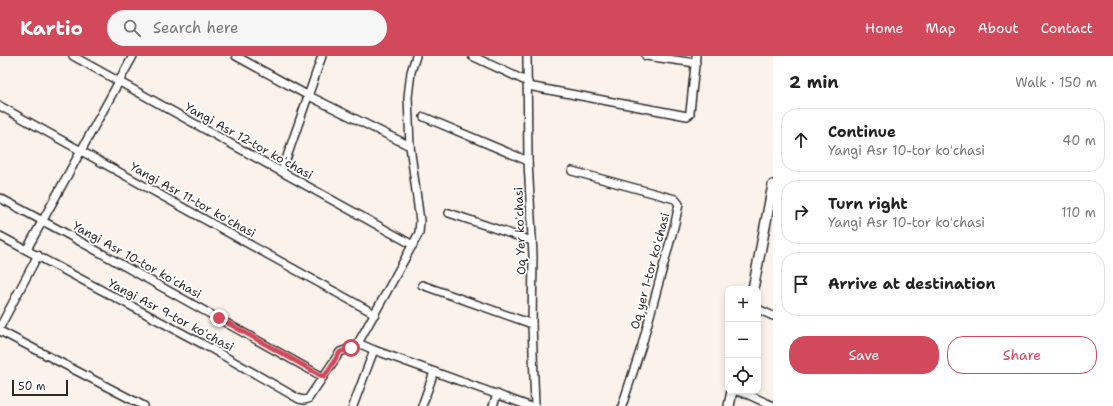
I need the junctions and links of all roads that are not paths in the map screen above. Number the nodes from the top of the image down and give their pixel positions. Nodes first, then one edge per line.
1 (73, 56) edge
2 (133, 56) edge
3 (236, 56) edge
4 (322, 56) edge
5 (416, 56) edge
6 (472, 56) edge
7 (527, 56) edge
8 (646, 56) edge
9 (696, 60) edge
10 (119, 82) junction
11 (528, 84) junction
12 (307, 95) junction
13 (0, 106) edge
14 (424, 117) dead end
15 (410, 146) junction
16 (81, 150) junction
17 (528, 161) junction
18 (282, 171) junction
19 (572, 171) dead end
20 (773, 184) edge
21 (0, 198) edge
22 (450, 213) dead end
23 (42, 220) junction
24 (0, 236) edge
25 (532, 241) junction
26 (413, 245) junction
27 (27, 249) junction
28 (38, 255) junction
29 (422, 285) dead end
30 (754, 286) edge
31 (761, 310) edge
32 (375, 314) junction
33 (773, 316) edge
34 (532, 324) junction
35 (0, 326) edge
36 (0, 331) edge
37 (358, 343) junction
38 (374, 350) junction
39 (434, 372) junction
40 (324, 377) junction
41 (497, 394) junction
42 (731, 394) edge
43 (746, 394) edge
44 (142, 406) edge
45 (353, 406) edge
46 (422, 406) edge
47 (493, 406) edge
48 (530, 406) edge
49 (535, 406) edge
50 (622, 406) edge
51 (729, 406) edge
52 (773, 406) edge

1 - 10 street, Yangi Asr 12-tor koʻchasi
2 - 10 street
3 - 12 street
4 - 12 street
5 - 15 street
6 - 11 street
7 - 11 street, Oq Yer koʻchasi
8 - 9 street
9 - 11 street
10 - 16 street
10 - 18 street, Yangi Asr 12-tor koʻchasi
11 - 17 street, Oq Yer koʻchasi
12 - 15 street
12 - 18 street
13 - 16 street, Yangi Asr 11-tor koʻchasi
14 - 17 street
15 - 26 street
16 - 23 street
16 - 32 street, Yangi Asr 11-tor koʻchasi
17 - 25 street, Oq Yer koʻchasi
18 - 26 street, Yangi Asr 12-tor koʻchasi
19 - 50 street, Oq yer 1-tor koʻchasi
20 - 30 street
21 - 23 street, Yangi Asr 10-tor koʻchasi
22 - 25 street
23 - 27 street
23 - 40 street, Yangi Asr 10-tor koʻchasi
24 - 27 street, Yangi Asr 9-tor koʻchasi
25 - 34 street, Oq Yer koʻchasi
26 - 32 street
27 - 28 street, Yangi Asr 9-tor koʻchasi
28 - 35 street
28 - 40 street, Yangi Asr 9-tor koʻchasi
29 - 34 street
31 - 33 street
32 - 37 street
34 - 49 street, Oq Yer koʻchasi
36 - 44 street
37 - 38 street
37 - 40 street
38 - 39 street
38 - 45 street
39 - 41 street
39 - 46 street
41 - 47 street
41 - 48 street
42 - 51 street
43 - 52 street

